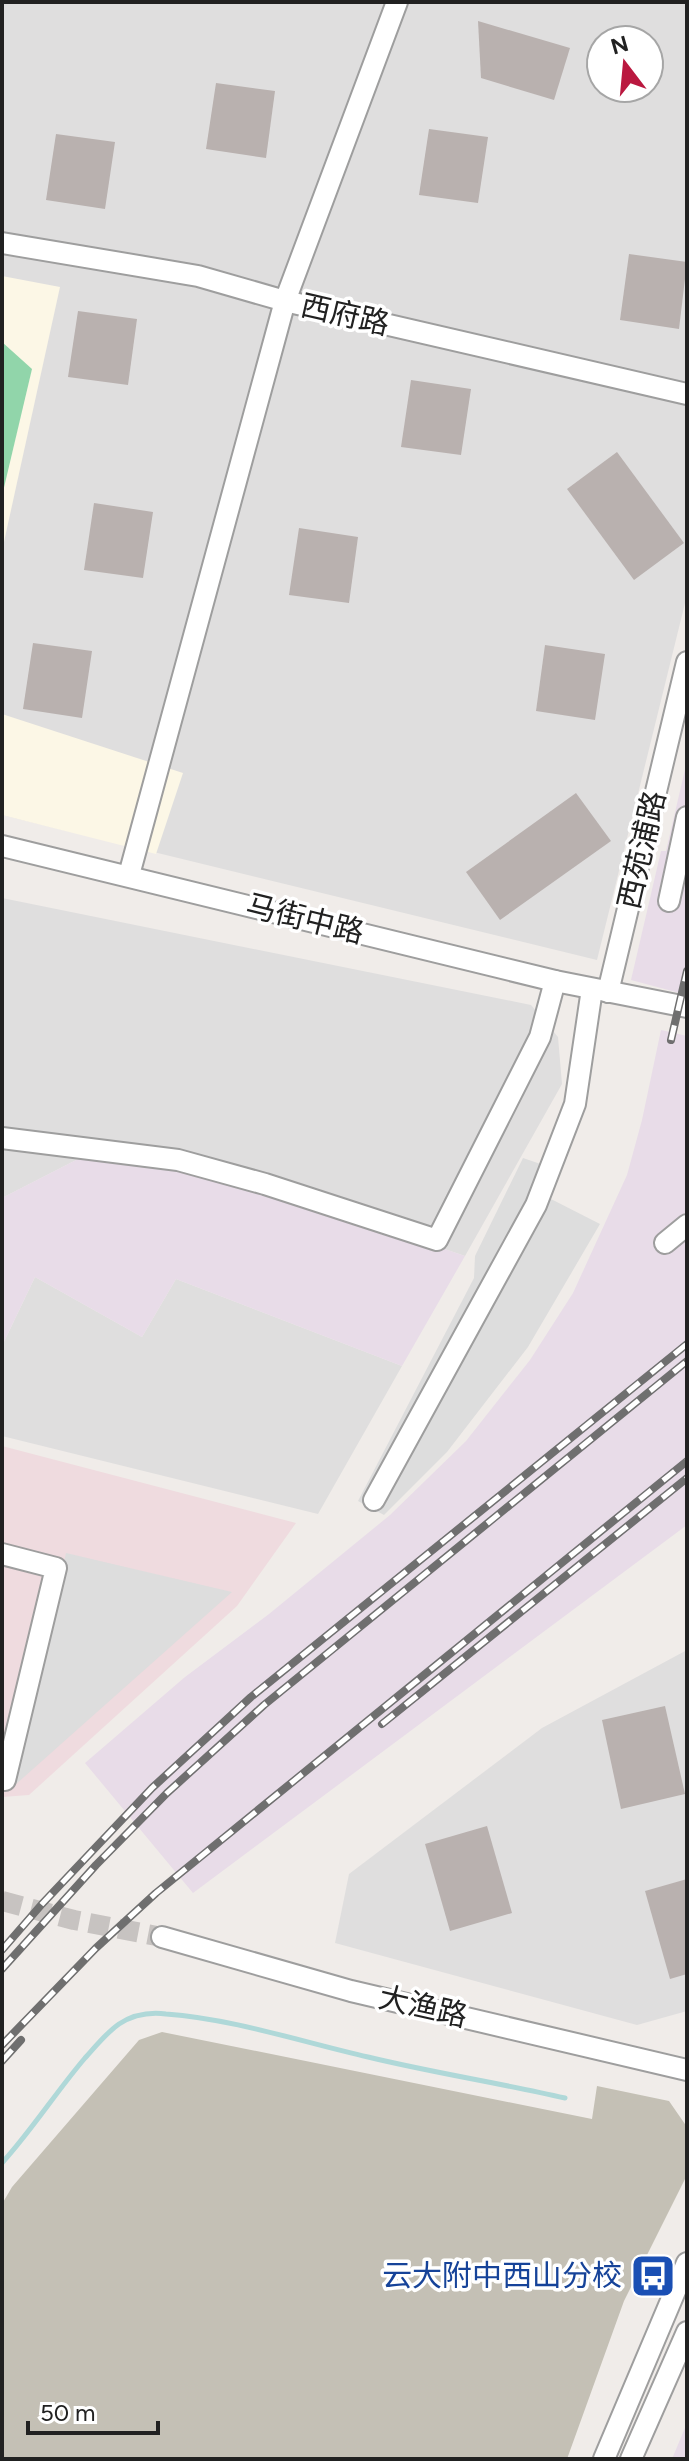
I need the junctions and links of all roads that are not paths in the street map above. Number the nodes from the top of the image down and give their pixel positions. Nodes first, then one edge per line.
1 (397, 2) edge
2 (2, 243) edge
3 (285, 301) junction
4 (687, 394) edge
5 (687, 662) edge
6 (687, 817) edge
7 (2, 846) edge
8 (129, 875) junction
9 (669, 901) dead end
10 (555, 981) junction
11 (600, 990) junction
12 (687, 1007) edge
13 (687, 1020) edge
14 (2, 1138) edge
15 (687, 1225) edge
16 (665, 1243) dead end
17 (374, 1500) dead end
18 (2, 1554) edge
19 (2, 1779) edge
20 (162, 1937) tunnel mouth
21 (687, 2070) edge
22 (687, 2263) edge
23 (687, 2332) edge
24 (604, 2459) edge
25 (631, 2459) edge

1 - 3 street
2 - 3 street, 西府路
3 - 4 street, 西府路
3 - 8 street
5 - 11 street, 西苑浦路
6 - 9 street
7 - 8 street, 马街中路
8 - 10 street, 马街中路
10 - 11 street, 马街中路
10 - 14 street
11 - 12 street
11 - 13 street
11 - 17 street, 西苑浦路
15 - 16 street
18 - 19 street
20 - 21 street, 大渔路
22 - 24 street
23 - 25 street

